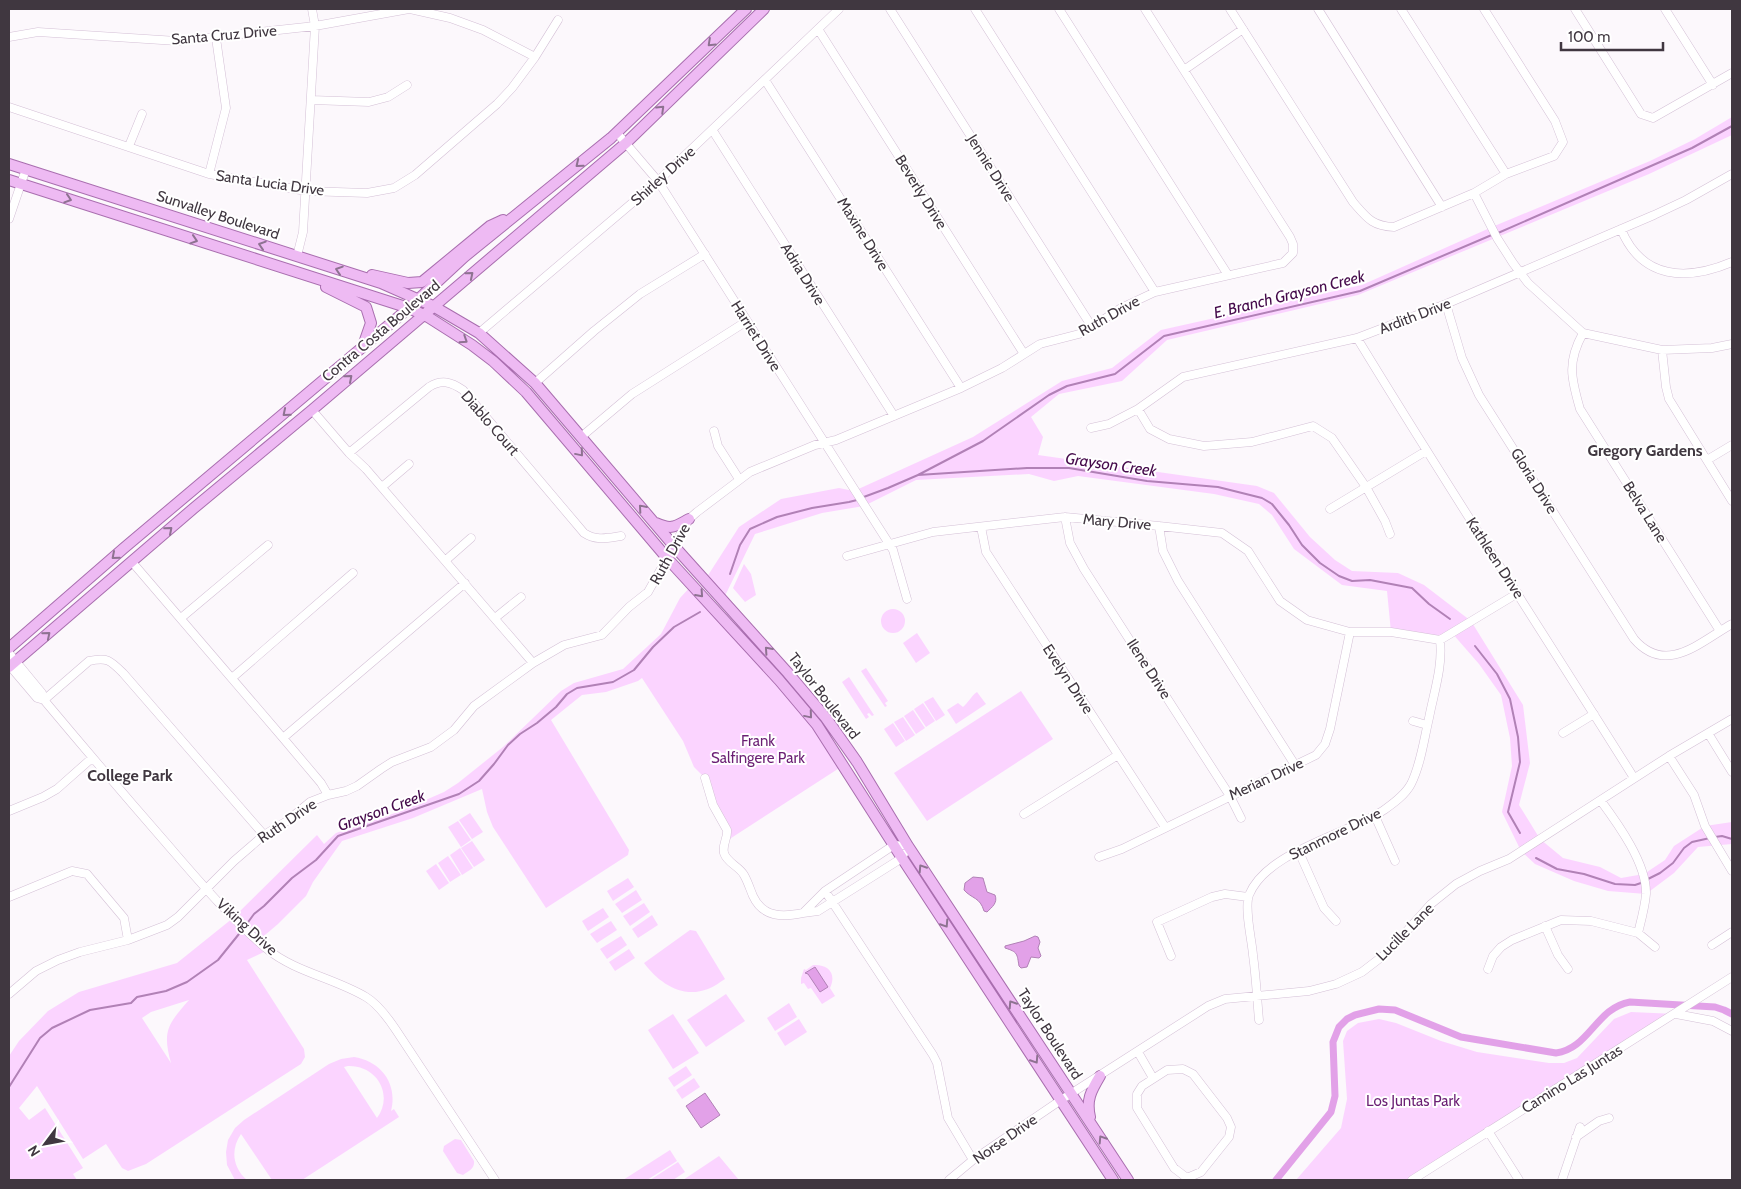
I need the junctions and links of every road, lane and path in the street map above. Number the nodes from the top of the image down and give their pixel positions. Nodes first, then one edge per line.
1 (312, 9) edge
2 (410, 9) edge
3 (746, 9) edge
4 (763, 9) edge
5 (839, 9) edge
6 (890, 9) edge
7 (975, 9) edge
8 (1059, 9) edge
9 (1145, 9) edge
10 (1230, 9) edge
11 (1318, 9) edge
12 (1401, 9) edge
13 (1484, 9) edge
14 (1575, 9) edge
15 (1665, 9) edge
16 (558, 20) dead end
17 (314, 26) junction
18 (818, 29) junction
19 (1243, 29) junction
20 (9, 38) edge
21 (216, 38) junction
22 (535, 57) junction
23 (1184, 70) junction
24 (1732, 73) edge
25 (765, 80) junction
26 (407, 85) dead end
27 (1712, 85) junction
28 (311, 100) junction
29 (9, 107) edge
30 (142, 114) dead end
31 (713, 131) junction
32 (617, 133) junction
33 (626, 143) junction
34 (129, 146) junction
35 (9, 164) edge
36 (26, 169) junction
37 (209, 174) junction
38 (1506, 174) junction
39 (1732, 174) edge
40 (9, 180) edge
41 (658, 181) junction
42 (21, 184) junction
43 (306, 191) junction
44 (1474, 193) junction
45 (1442, 207) junction
46 (9, 219) edge
47 (511, 219) junction
48 (1621, 229) junction
49 (705, 254) junction
50 (240, 255) junction
51 (297, 256) junction
52 (1732, 262) edge
53 (1520, 272) junction
54 (302, 274) junction
55 (1228, 275) junction
56 (359, 277) junction
57 (1155, 292) junction
58 (418, 299) junction
59 (1446, 304) junction
60 (433, 306) junction
61 (409, 308) junction
62 (423, 315) junction
63 (747, 321) junction
64 (1092, 327) junction
65 (478, 333) junction
66 (1583, 333) junction
67 (1357, 338) junction
68 (1732, 344) edge
69 (363, 347) junction
70 (1662, 350) junction
71 (1024, 354) junction
72 (335, 372) junction
73 (535, 383) junction
74 (961, 388) junction
75 (1138, 409) junction
76 (312, 410) junction
77 (894, 416) junction
78 (1091, 428) dead end
79 (714, 431) dead end
80 (580, 437) junction
81 (824, 443) junction
82 (1732, 445) edge
83 (1426, 452) junction
84 (349, 453) junction
85 (1707, 460) junction
86 (409, 464) dead end
87 (739, 479) junction
88 (382, 487) junction
89 (1366, 487) junction
90 (1732, 501) edge
91 (1330, 509) dead end
92 (1065, 517) junction
93 (689, 519) junction
94 (654, 523) junction
95 (1159, 526) junction
96 (982, 527) junction
97 (1390, 534) dead end
98 (621, 536) dead end
99 (471, 538) dead end
100 (889, 544) junction
101 (268, 545) dead end
102 (674, 546) junction
103 (848, 556) dead end
104 (667, 558) junction
105 (446, 560) junction
106 (132, 562) junction
107 (353, 573) dead end
108 (465, 583) junction
109 (1518, 593) junction
110 (521, 597) dead end
111 (907, 599) dead end
112 (181, 618) junction
113 (495, 618) junction
114 (1732, 624) edge
115 (1720, 630) junction
116 (1350, 632) junction
117 (1440, 640) junction
118 (9, 648) edge
119 (10, 663) edge
120 (533, 663) junction
121 (232, 678) junction
122 (44, 700) junction
123 (1594, 714) junction
124 (1732, 719) edge
125 (1413, 720) dead end
126 (1427, 725) junction
127 (1563, 733) dead end
128 (1708, 733) junction
129 (283, 738) junction
130 (1118, 755) junction
131 (1669, 756) junction
132 (92, 758) junction
133 (1295, 765) junction
134 (1732, 772) edge
135 (705, 778) dead end
136 (1634, 778) junction
137 (328, 795) junction
138 (1230, 796) junction
139 (9, 800) edge
140 (1601, 801) junction
141 (11, 810) edge
142 (1024, 814) dead end
143 (1375, 816) junction
144 (1241, 818) dead end
145 (1165, 827) junction
146 (264, 834) junction
147 (894, 845) junction
148 (908, 846) junction
149 (1299, 852) junction
150 (1099, 857) dead end
151 (902, 858) junction
152 (1394, 861) dead end
153 (1732, 871) edge
154 (206, 889) junction
155 (825, 891) junction
156 (9, 897) edge
157 (1248, 897) junction
158 (833, 903) junction
159 (803, 913) junction
160 (1336, 922) dead end
161 (1545, 926) junction
162 (1732, 932) edge
163 (1638, 933) junction
164 (128, 940) junction
165 (1712, 944) dead end
166 (1655, 947) dead end
167 (1171, 956) dead end
168 (1488, 969) dead end
169 (1568, 969) dead end
170 (1732, 977) edge
171 (9, 994) edge
172 (1257, 996) junction
173 (1679, 1012) junction
174 (1259, 1020) dead end
175 (1732, 1031) edge
176 (1138, 1052) junction
177 (1100, 1076) junction
178 (1153, 1078) junction
179 (1071, 1093) junction
180 (1061, 1100) junction
181 (1609, 1118) dead end
182 (1091, 1123) junction
183 (1580, 1127) dead end
184 (1488, 1131) junction
185 (1576, 1137) junction
186 (973, 1160) junction
187 (495, 1180) edge
188 (949, 1180) edge
189 (1113, 1180) edge
190 (1128, 1180) edge
191 (1412, 1180) edge
192 (1519, 1180) edge
193 (1562, 1180) edge

1 - 17 street
2 - 17 street, Santa Cruz Drive
2 - 22 street, Santa Cruz Drive
3 -> 32 main road, Contra Costa Boulevard
33 -> 4 main road, Contra Costa Boulevard
5 - 18 street, Shirley Drive
6 - 64 street, Jennie Drive
7 - 57 street
8 - 55 street
9 - 23 street
10 - 19 street
11 - 45 street
12 - 38 street
13 - 38 street
14 - 27 street
15 - 27 street
16 - 22 street, Santa Lucia Drive
17 - 21 street, Santa Cruz Drive
17 - 28 street
18 - 25 street, Shirley Drive
18 - 71 street, Beverly Drive
19 - 23 street
19 - 45 street
20 - 21 street, Santa Cruz Drive
21 - 37 street
22 - 43 street, Santa Lucia Drive
23 - 55 street, Ruth Drive
24 - 27 street
25 - 31 street, Shirley Drive
25 - 74 street, Maxine Drive
26 - 28 street
28 - 43 street
29 - 34 street, Santa Lucia Drive
30 - 34 street
31 - 41 street, Shirley Drive
31 - 77 street, Adria Drive
32 - 33 street, Harriet Drive
32 -> 47 main road, Contra Costa Boulevard
33 - 41 street, Harriet Drive
60 -> 33 main road, Contra Costa Boulevard
34 - 37 street, Santa Lucia Drive
35 - 36 main road, Sunvalley Boulevard
36 - 42 street
51 -> 36 main road, Sunvalley Boulevard
37 - 43 street, Santa Lucia Drive
38 - 44 street
39 - 48 street, Ardith Drive
40 - 42 main road, Sunvalley Boulevard
41 - 49 street, Harriet Drive
41 - 65 street, Shirley Drive
42 - 46 street
42 -> 50 main road, Sunvalley Boulevard
43 - 51 street
44 - 45 street
44 - 53 street
47 - 56 main road
47 - 58 main road, Contra Costa Boulevard
48 - 52 street
48 - 53 street, Ardith Drive
49 - 63 street, Harriet Drive
49 - 73 street
50 - 51 main road
50 - 54 main road, Sunvalley Boulevard
56 -> 51 main road, Sunvalley Boulevard
53 - 59 street, Ardith Drive
53 - 66 street
54 - 61 main road, Sunvalley Boulevard
54 - 69 main road
55 - 57 street, Ruth Drive
56 - 58 main road, Sunvalley Boulevard
57 - 64 street, Ruth Drive
58 - 60 main road, Taylor Boulevard
58 - 61 main road, Contra Costa Boulevard
59 - 67 street, Ardith Drive
59 - 115 street, Gloria Drive
60 - 62 main road, Contra Costa Boulevard
60 - 65 main road, Taylor Boulevard
61 - 62 main road, Taylor Boulevard
61 - 69 main road, Contra Costa Boulevard
76 -> 62 main road, Contra Costa Boulevard
62 -> 104 main road, Taylor Boulevard
63 - 80 street
63 - 81 street, Harriet Drive
64 - 71 street, Ruth Drive
65 - 73 main road, Taylor Boulevard
66 - 70 street
66 - 115 street, Belva Lane
67 - 75 street, Ardith Drive
67 - 83 street, Kathleen Drive
68 - 70 street
69 - 72 main road, Contra Costa Boulevard
70 - 85 street
71 - 74 street, Ruth Drive
72 - 76 main road
72 -> 118 main road, Contra Costa Boulevard
73 - 80 main road, Taylor Boulevard
74 - 77 street, Ruth Drive
75 - 78 street, Ardith Drive
75 - 89 street
76 - 84 street
106 -> 76 main road, Contra Costa Boulevard
77 - 81 street, Ruth Drive
79 - 87 street
94 -> 80 main road, Taylor Boulevard
81 - 87 street, Ruth Drive
81 - 100 street, Harriet Drive
82 - 85 street
83 - 89 street
83 - 109 street, Kathleen Drive
84 - 88 street
84 - 98 street, Diablo Court
85 - 90 street
86 - 88 street
87 - 93 street, Ruth Drive
88 - 105 street
89 - 91 street
89 - 97 street
92 - 95 street, Mary Drive
92 - 96 street, Mary Drive
92 - 138 street, Ilene Drive
93 - 94 main road
93 - 102 street, Ruth Drive
94 - 102 main road, Taylor Boulevard
95 - 116 street, Mary Drive
95 - 133 street
96 - 100 street, Mary Drive
96 - 130 street, Evelyn Drive
99 - 105 street
100 - 103 street, Mary Drive
100 - 111 street, Harriet Drive
101 - 112 street
102 - 104 street, Ruth Drive
148 -> 102 main road, Taylor Boulevard
104 - 120 street, Ruth Drive
104 -> 147 main road, Taylor Boulevard
105 - 108 street
106 - 112 street
119 -> 106 main road, Contra Costa Boulevard
107 - 121 street
108 - 113 street
108 - 129 street
109 - 117 street
109 - 123 street, Kathleen Drive
110 - 113 street
112 - 121 street
113 - 120 street
114 - 115 street
116 - 117 street, Mary Drive
116 - 133 street, Merian Drive
117 - 126 street, Stanmore Drive
119 - 122 street, Viking Drive
120 - 137 street, Ruth Drive
121 - 129 street
122 - 132 street, Viking Drive
122 - 146 street
123 - 127 street
123 - 136 street, Kathleen Drive
124 - 128 street, Lucille Lane
125 - 126 street
126 - 143 street, Stanmore Drive
128 - 131 street, Lucille Lane
128 - 134 street
129 - 137 street
130 - 142 street
130 - 145 street, Evelyn Drive
131 - 136 street, Lucille Lane
131 - 153 street
132 - 141 street
132 - 154 street, Viking Drive
133 - 138 street, Merian Drive
135 - 159 street
136 - 140 street, Lucille Lane
137 - 146 street, Ruth Drive
138 - 144 street, Ilene Drive
138 - 145 street, Merian Drive
139 - 141 street
140 - 163 street
140 - 172 street, Lucille Lane
143 - 149 street, Stanmore Drive
143 - 152 street
145 - 150 street, Merian Drive
146 - 154 street, Ruth Drive
147 - 148 street
147 - 151 main road, Taylor Boulevard
147 - 155 street
148 - 151 street
179 -> 148 main road, Taylor Boulevard
149 - 157 street, Stanmore Drive
149 - 160 street
151 - 158 street
151 -> 180 main road, Taylor Boulevard
154 - 164 street, Ruth Drive
154 - 187 street, Viking Drive
155 - 158 street
155 - 159 street
156 - 164 street
157 - 167 street
157 - 172 street
158 - 159 street
158 - 186 street
161 - 163 street
161 - 168 street
161 - 169 street
162 - 165 street
163 - 166 street
164 - 171 street, Ruth Drive
170 - 173 street, Camino Las Juntas
172 - 174 street
172 - 176 street, Lucille Lane
173 - 175 street
173 - 184 street, Camino Las Juntas
176 - 177 street, Lucille Lane
176 - 178 street
177 - 179 street, Lucille Lane
177 - 182 main road
178 - 178 street
179 - 180 street, Lucille Lane
179 - 182 main road, Taylor Boulevard
180 - 186 street, Norse Drive
180 - 189 main road, Taylor Boulevard
181 - 185 street
190 -> 182 main road, Taylor Boulevard
183 - 185 street
184 - 191 street, Camino Las Juntas
184 - 192 street
185 - 193 street
186 - 188 street, Norse Drive

